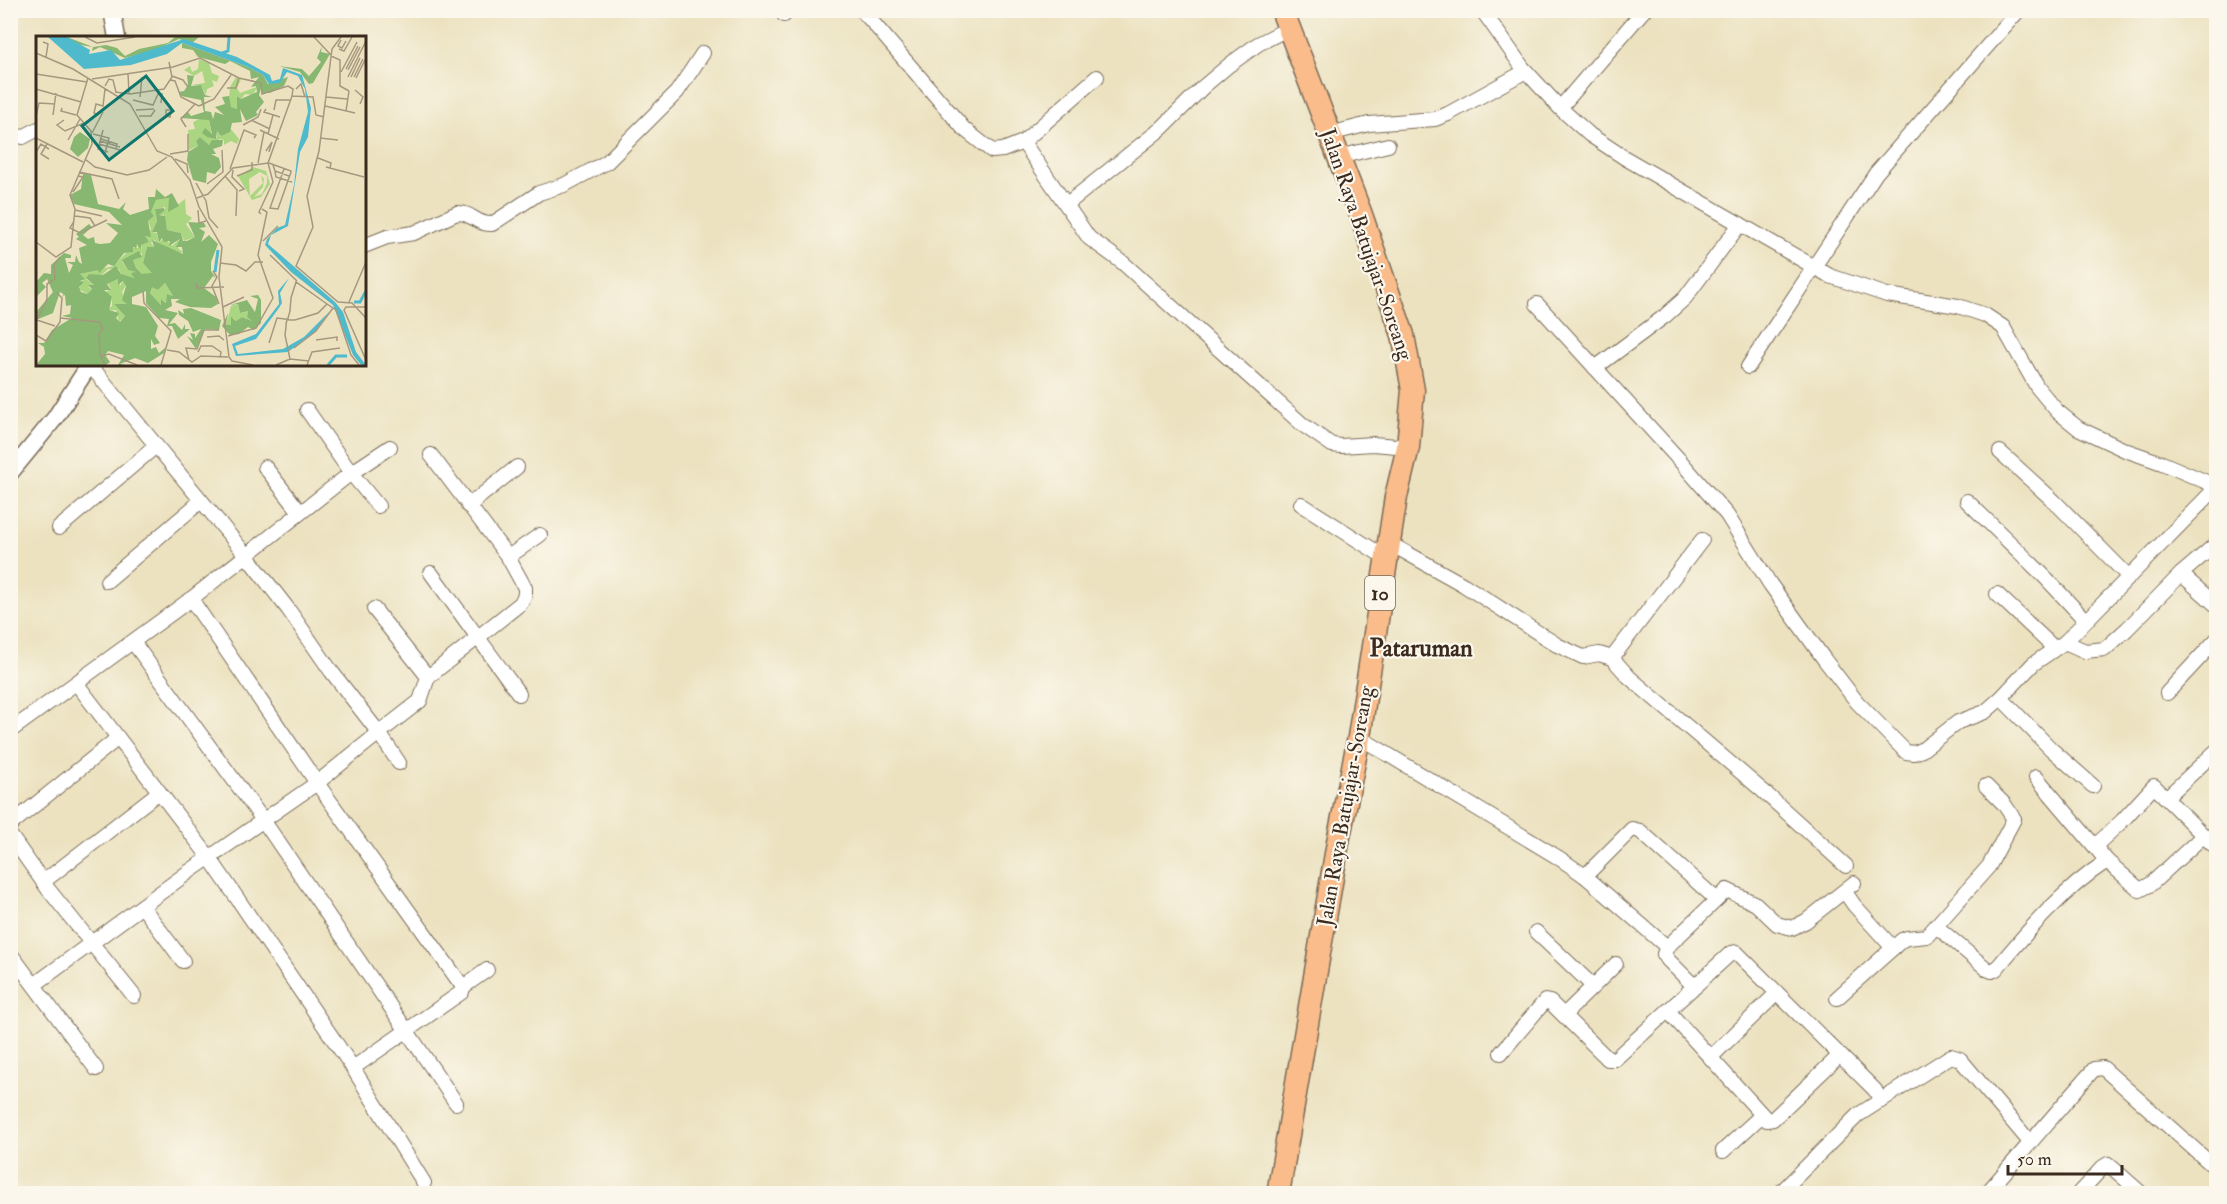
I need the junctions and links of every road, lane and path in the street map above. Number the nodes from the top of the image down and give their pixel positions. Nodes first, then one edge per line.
1 (112, 10) edge
2 (781, 10) edge
3 (789, 10) edge
4 (862, 10) edge
5 (1482, 10) edge
6 (1644, 10) edge
7 (2019, 10) edge
8 (1285, 19) edge
9 (117, 36) edge
10 (703, 53) dead end
11 (1526, 71) junction
12 (1097, 77) dead end
13 (1560, 108) junction
14 (36, 130) edge
15 (1329, 134) junction
16 (23, 137) dead end
17 (1023, 142) junction
18 (1388, 145) dead end
19 (1339, 157) junction
20 (1067, 204) junction
21 (1740, 224) junction
22 (366, 245) edge
23 (1813, 267) junction
24 (1537, 304) dead end
25 (89, 366) edge
26 (91, 366) edge
27 (1595, 368) junction
28 (1748, 368) dead end
29 (307, 410) dead end
30 (156, 446) junction
31 (390, 447) dead end
32 (1408, 447) junction
33 (2000, 452) dead end
34 (431, 455) dead end
35 (265, 467) dead end
36 (517, 467) dead end
37 (10, 473) edge
38 (351, 473) junction
39 (2217, 487) edge
40 (201, 501) junction
41 (1967, 501) dead end
42 (1301, 504) dead end
43 (378, 506) dead end
44 (468, 506) junction
45 (300, 512) junction
46 (59, 528) dead end
47 (540, 535) dead end
48 (1702, 540) dead end
49 (2217, 544) edge
50 (1387, 551) junction
51 (246, 555) junction
52 (508, 557) junction
53 (431, 573) dead end
54 (2181, 574) junction
55 (2129, 577) junction
56 (107, 581) dead end
57 (1997, 594) dead end
58 (191, 599) junction
59 (2217, 605) edge
60 (374, 609) dead end
61 (2085, 620) junction
62 (477, 636) junction
63 (2217, 640) edge
64 (133, 642) junction
65 (2059, 645) junction
66 (1612, 657) junction
67 (428, 677) junction
68 (77, 684) junction
69 (2167, 693) dead end
70 (519, 694) dead end
71 (2001, 698) junction
72 (10, 731) edge
73 (379, 734) junction
74 (1359, 737) junction
75 (118, 738) junction
76 (2217, 750) edge
77 (399, 763) dead end
78 (2036, 777) dead end
79 (317, 783) junction
80 (1986, 786) dead end
81 (2093, 786) dead end
82 (159, 792) junction
83 (2166, 798) junction
84 (263, 820) junction
85 (10, 825) edge
86 (10, 835) edge
87 (2212, 843) edge
88 (2095, 846) junction
89 (209, 857) junction
90 (2107, 861) junction
91 (1846, 866) dead end
92 (1585, 876) junction
93 (43, 882) junction
94 (1716, 898) junction
95 (142, 906) junction
96 (1936, 926) junction
97 (1536, 932) dead end
98 (91, 944) junction
99 (1667, 947) junction
100 (1893, 948) junction
101 (10, 953) edge
102 (183, 962) dead end
103 (1616, 964) dead end
104 (487, 970) dead end
105 (34, 984) junction
106 (1593, 986) junction
107 (463, 987) junction
108 (1695, 987) junction
109 (1777, 993) junction
110 (134, 996) dead end
111 (1837, 998) dead end
112 (1668, 1011) junction
113 (1564, 1015) junction
114 (408, 1031) junction
115 (1502, 1053) dead end
116 (1839, 1056) junction
117 (1711, 1057) junction
118 (353, 1068) junction
119 (96, 1069) dead end
120 (1881, 1101) junction
121 (456, 1103) dead end
122 (1762, 1115) junction
123 (2029, 1142) junction
124 (1723, 1151) dead end
125 (2211, 1164) dead end
126 (424, 1184) dead end
127 (1278, 1194) edge
128 (1779, 1194) edge
129 (1986, 1194) edge
130 (2078, 1194) edge
131 (2142, 1194) edge

1 - 9 street
2 - 3 street
4 - 17 street
5 - 11 street
6 - 13 street
7 - 23 street
8 - 15 highway, Jalan Raya Batujajar-Soreang / 10
8 - 20 street
10 - 22 street
11 - 13 street
11 - 15 street
12 - 17 street
13 - 21 street
14 - 16 street
15 - 19 highway, Jalan Raya Batujajar-Soreang / 10
17 - 20 street
18 - 19 street
19 - 32 highway, Jalan Raya Batujajar-Soreang / 10
20 - 32 street
21 - 23 street
21 - 27 street
23 - 28 street
23 - 39 street
24 - 27 street
25 - 37 street
26 - 30 street
27 - 71 street
29 - 38 street
30 - 40 street
30 - 46 street
31 - 38 street
32 - 50 highway, Jalan Raya Batujajar-Soreang / 10
33 - 55 street
34 - 44 street
35 - 45 street
36 - 44 street
38 - 43 street
38 - 45 street
39 - 55 street
40 - 51 street
40 - 56 street
41 - 61 street
42 - 50 street
44 - 52 street
45 - 51 street
47 - 52 street
48 - 66 street
49 - 54 street
50 - 66 street
50 - 74 highway, Jalan Raya Batujajar-Soreang / 10
51 - 58 street
51 - 73 street
52 - 62 street
53 - 62 street
54 - 59 street
54 - 65 street
55 - 61 street
57 - 65 street
58 - 64 street
58 - 79 street
60 - 67 street
61 - 65 street
62 - 67 street
62 - 70 street
63 - 69 street
64 - 68 street
64 - 84 street
65 - 71 street
66 - 91 street
67 - 73 street
68 - 72 street
68 - 75 street
71 - 81 street
73 - 77 street
73 - 79 street
74 - 92 street
74 - 127 highway, Jalan Raya Batujajar-Soreang / 10
75 - 82 street
75 - 85 street
76 - 83 street
78 - 88 street
79 - 84 street
79 - 107 street
80 - 96 street
82 - 89 street
82 - 93 street
83 - 87 street
83 - 88 street
84 - 89 street
84 - 114 street
86 - 93 street
87 - 90 street
88 - 90 street
89 - 95 street
89 - 118 street
90 - 96 street
92 - 94 street
92 - 99 street
93 - 98 street
94 - 99 street
94 - 100 street
95 - 98 street
95 - 102 street
96 - 100 street
97 - 106 street
98 - 105 street
98 - 110 street
99 - 108 street
100 - 111 street
101 - 105 street
103 - 106 street
104 - 107 street
105 - 119 street
106 - 113 street
107 - 114 street
108 - 109 street
108 - 112 street
109 - 116 street
109 - 117 street
112 - 113 street
112 - 117 street
113 - 115 street
114 - 118 street
114 - 121 street
116 - 120 street
116 - 122 street
117 - 122 street
118 - 126 street
120 - 123 street
120 - 128 street
122 - 124 street
123 - 125 street
123 - 129 street
130 - 131 street

